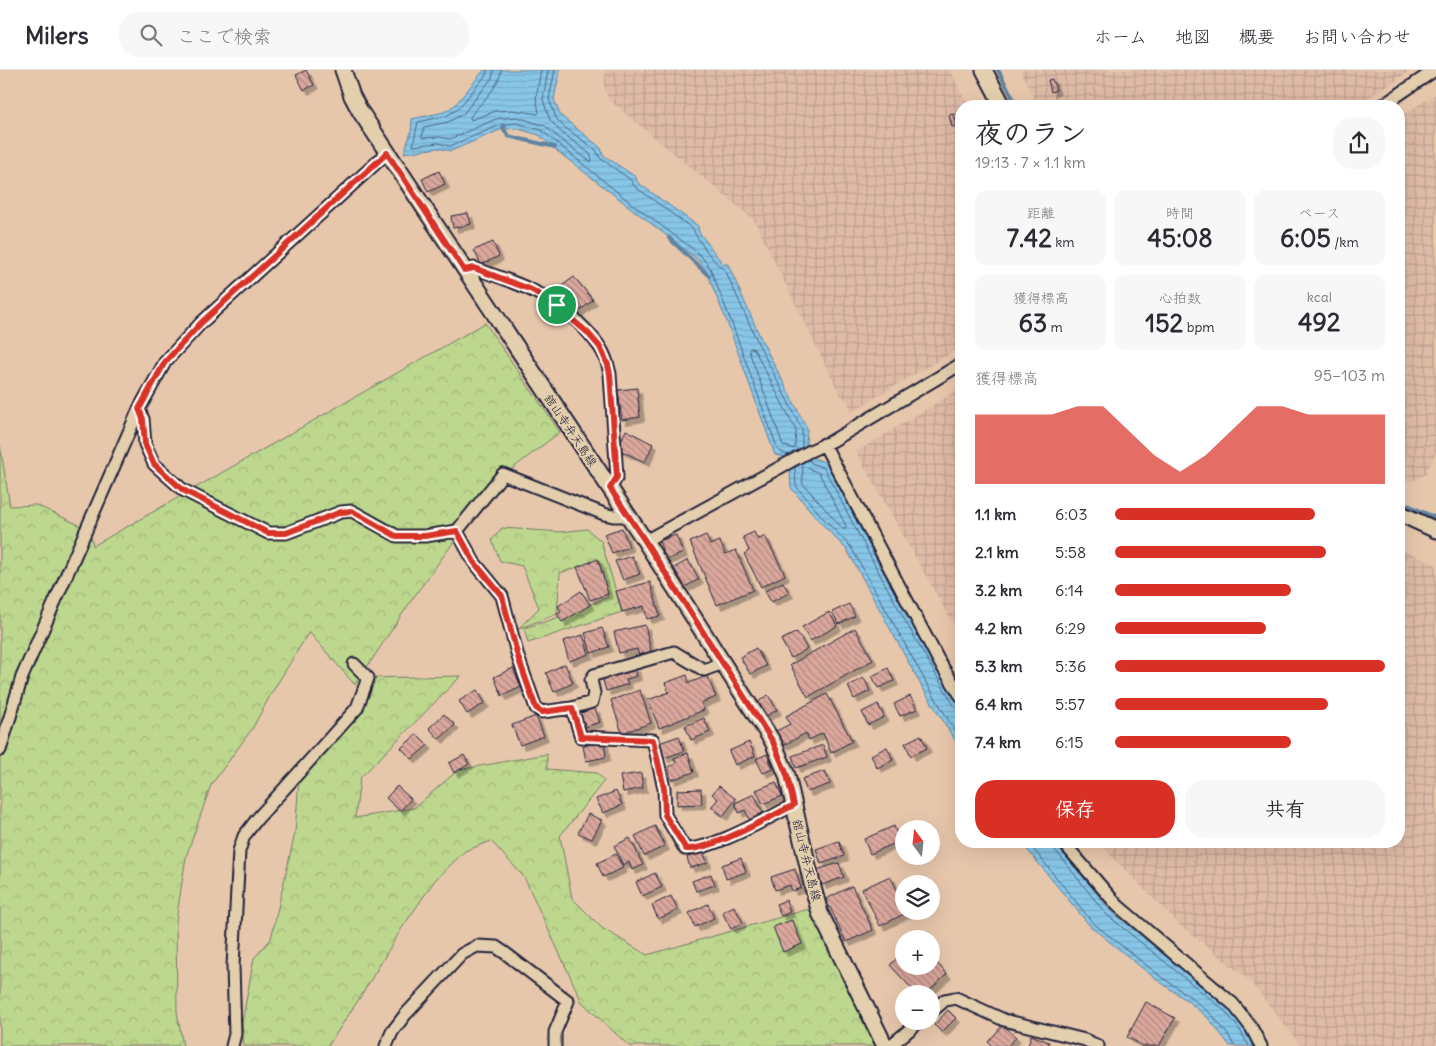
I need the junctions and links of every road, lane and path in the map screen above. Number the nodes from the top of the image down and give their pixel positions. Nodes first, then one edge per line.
1 (343, 70) edge
2 (984, 70) edge
3 (1435, 70) edge
4 (1000, 100) edge
5 (1391, 100) edge
6 (387, 153) junction
7 (464, 270) junction
8 (955, 368) edge
9 (139, 409) junction
10 (824, 444) junction
11 (610, 488) junction
12 (628, 516) junction
13 (1405, 516) edge
14 (1436, 530) edge
15 (457, 531) junction
16 (645, 541) junction
17 (723, 663) junction
18 (354, 664) dead end
19 (955, 687) edge
20 (572, 708) junction
21 (0, 750) edge
22 (794, 805) junction
23 (1068, 848) edge
24 (940, 1004) edge
25 (909, 1030) edge
26 (232, 1046) edge
27 (386, 1046) edge
28 (555, 1046) edge
29 (885, 1046) edge
30 (890, 1046) edge
31 (1098, 1046) edge
32 (1261, 1046) edge

1 - 6 main road, 舘山寺弁天島線
2 - 4 main road
3 - 5 street
6 - 7 main road, 舘山寺弁天島線
6 - 9 street
7 - 11 main road, 舘山寺弁天島線
7 - 11 street
8 - 10 street
9 - 15 street
9 - 21 street
10 - 16 street
10 - 19 street
11 - 12 main road, 舘山寺弁天島線
12 - 15 street
12 - 16 main road, 舘山寺弁天島線
13 - 14 main road
15 - 20 street
16 - 17 main road, 舘山寺弁天島線
17 - 20 street
17 - 22 main road, 舘山寺弁天島線
18 - 26 street
20 - 22 street
22 - 29 main road, 舘山寺弁天島線
23 - 32 street
24 - 31 street
25 - 30 street
27 - 28 street

